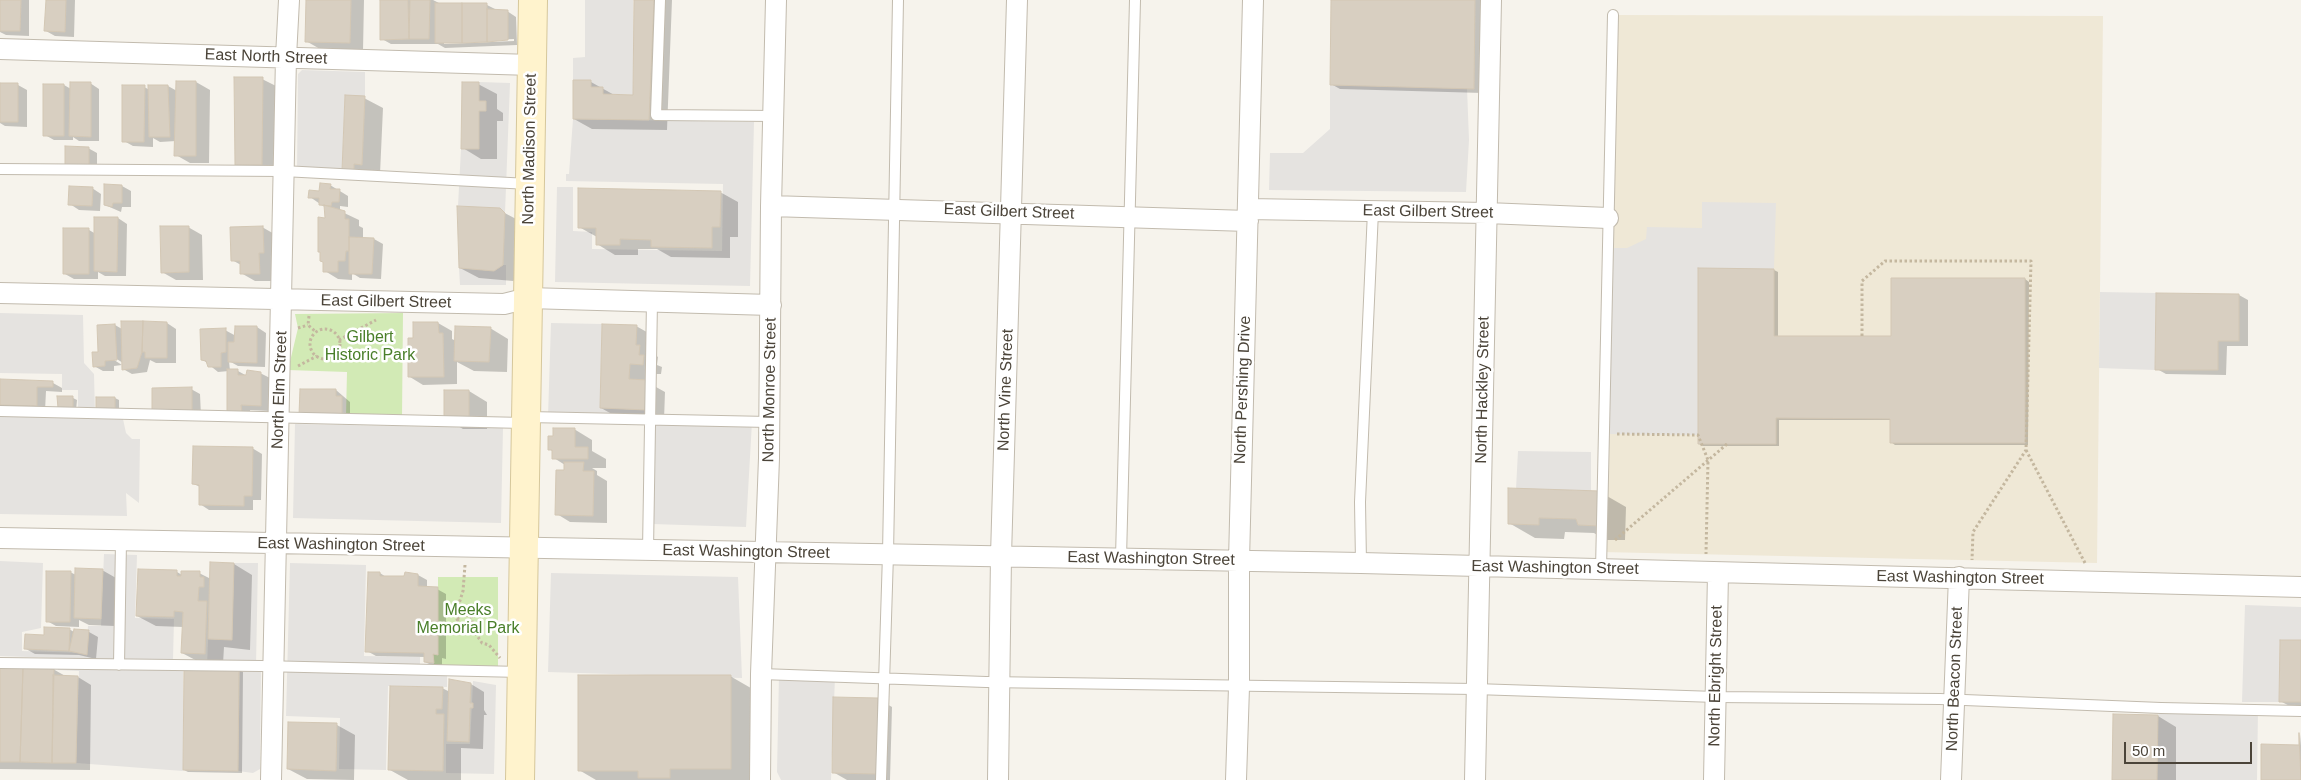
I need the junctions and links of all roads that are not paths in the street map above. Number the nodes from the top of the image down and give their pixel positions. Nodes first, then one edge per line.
1 (289, 0) edge
2 (533, 0) edge
3 (660, 0) edge
4 (776, 0) edge
5 (898, 0) edge
6 (1017, 0) edge
7 (1135, 0) edge
8 (1253, 0) edge
9 (1491, 0) edge
10 (1613, 15) dead end
11 (0, 49) edge
12 (286, 57) junction
13 (532, 65) junction
14 (774, 116) junction
15 (0, 169) edge
16 (283, 172) junction
17 (530, 184) junction
18 (771, 206) junction
19 (893, 209) junction
20 (1373, 211) junction
21 (1011, 212) junction
22 (1487, 213) junction
23 (1248, 215) junction
24 (1131, 216) junction
25 (1608, 218) junction
26 (0, 293) edge
27 (528, 298) junction
28 (282, 299) junction
29 (652, 301) junction
30 (771, 305) junction
31 (0, 411) edge
32 (278, 418) junction
33 (525, 420) junction
34 (650, 420) junction
35 (770, 422) junction
36 (0, 538) edge
37 (121, 540) junction
38 (277, 544) junction
39 (523, 549) junction
40 (648, 550) junction
41 (767, 553) junction
42 (888, 554) junction
43 (1001, 556) junction
44 (1122, 558) junction
45 (1601, 560) junction
46 (1239, 561) junction
47 (1361, 563) junction
48 (1478, 566) junction
49 (1718, 573) junction
50 (1959, 577) junction
51 (2301, 587) edge
52 (0, 663) edge
53 (119, 665) junction
54 (274, 666) junction
55 (511, 666) junction
56 (761, 674) junction
57 (883, 678) junction
58 (1000, 682) junction
59 (1239, 687) junction
60 (1475, 689) junction
61 (1716, 697) junction
62 (1954, 700) junction
63 (2301, 711) edge
64 (271, 780) edge
65 (520, 780) edge
66 (760, 780) edge
67 (881, 780) edge
68 (998, 780) edge
69 (1236, 780) edge
70 (1475, 780) edge
71 (1714, 780) edge
72 (1951, 780) edge

1 - 12 street, North Elm Street
2 - 13 main road, North Madison Street
3 - 14 lane
4 - 14 street, North Monroe Street
5 - 19 lane
6 - 21 street, North Vine Street
7 - 24 lane
8 - 23 street, North Pershing Drive
9 - 22 street, North Hackley Street
10 - 25 lane
11 - 12 street, East North Street
12 - 13 street, East North Street
12 - 16 street, North Elm Street
13 - 17 main road, North Madison Street
14 - 18 street, North Monroe Street
15 - 16 lane
16 - 17 lane
16 - 28 street, North Elm Street
17 - 27 main road, North Madison Street
18 - 19 street, East Gilbert Street
18 - 30 street, North Monroe Street
19 - 21 street, East Gilbert Street
19 - 42 lane
20 - 22 street, East Gilbert Street
20 - 23 street, East Gilbert Street
20 - 47 lane
21 - 24 street, East Gilbert Street
21 - 43 street, North Vine Street
22 - 25 street, East Gilbert Street
22 - 48 street, North Hackley Street
23 - 24 street, East Gilbert Street
23 - 46 street, North Pershing Drive
24 - 44 lane
25 - 45 lane
26 - 28 street, East Gilbert Street
27 - 28 street, East Gilbert Street
27 - 29 street, East Gilbert Street
27 - 33 main road, North Madison Street
28 - 32 street, North Elm Street
29 - 30 street, East Gilbert Street
29 - 34 lane
30 - 35 street, North Monroe Street
31 - 32 lane
32 - 33 lane
32 - 38 street, North Elm Street
33 - 34 lane
33 - 39 main road, North Madison Street
34 - 35 lane
34 - 40 lane
35 - 41 street, North Monroe Street
36 - 37 street, East Washington Street
37 - 38 street, East Washington Street
37 - 53 lane
38 - 39 street, East Washington Street
38 - 54 street, North Elm Street
39 - 40 street, East Washington Street
39 - 55 main road, North Madison Street
40 - 41 street, East Washington Street
41 - 42 street, East Washington Street
41 - 56 street, North Monroe Street
42 - 43 street, East Washington Street
42 - 57 lane
43 - 44 street, East Washington Street
43 - 58 street, North Vine Street
44 - 46 street, East Washington Street
45 - 48 street, East Washington Street
45 - 49 street, East Washington Street
46 - 47 street, East Washington Street
46 - 59 street, North Pershing Drive
47 - 48 street, East Washington Street
48 - 60 street, North Hackley Street
49 - 50 street, East Washington Street
49 - 61 street, North Ebright Street
50 - 51 street, East Washington Street
50 - 62 street, North Beacon Street
52 - 53 lane
53 - 54 lane
54 - 55 lane
54 - 64 street, North Elm Street
55 - 65 main road, North Madison Street
56 - 57 lane
56 - 66 street, North Monroe Street
57 - 58 lane
57 - 67 lane
58 - 59 lane
58 - 68 street, North Vine Street
59 - 60 lane
59 - 69 street, North Pershing Drive
60 - 61 lane
60 - 70 street, North Hackley Street
61 - 62 lane
61 - 71 street, North Ebright Street
62 - 63 lane
62 - 72 street, North Beacon Street

